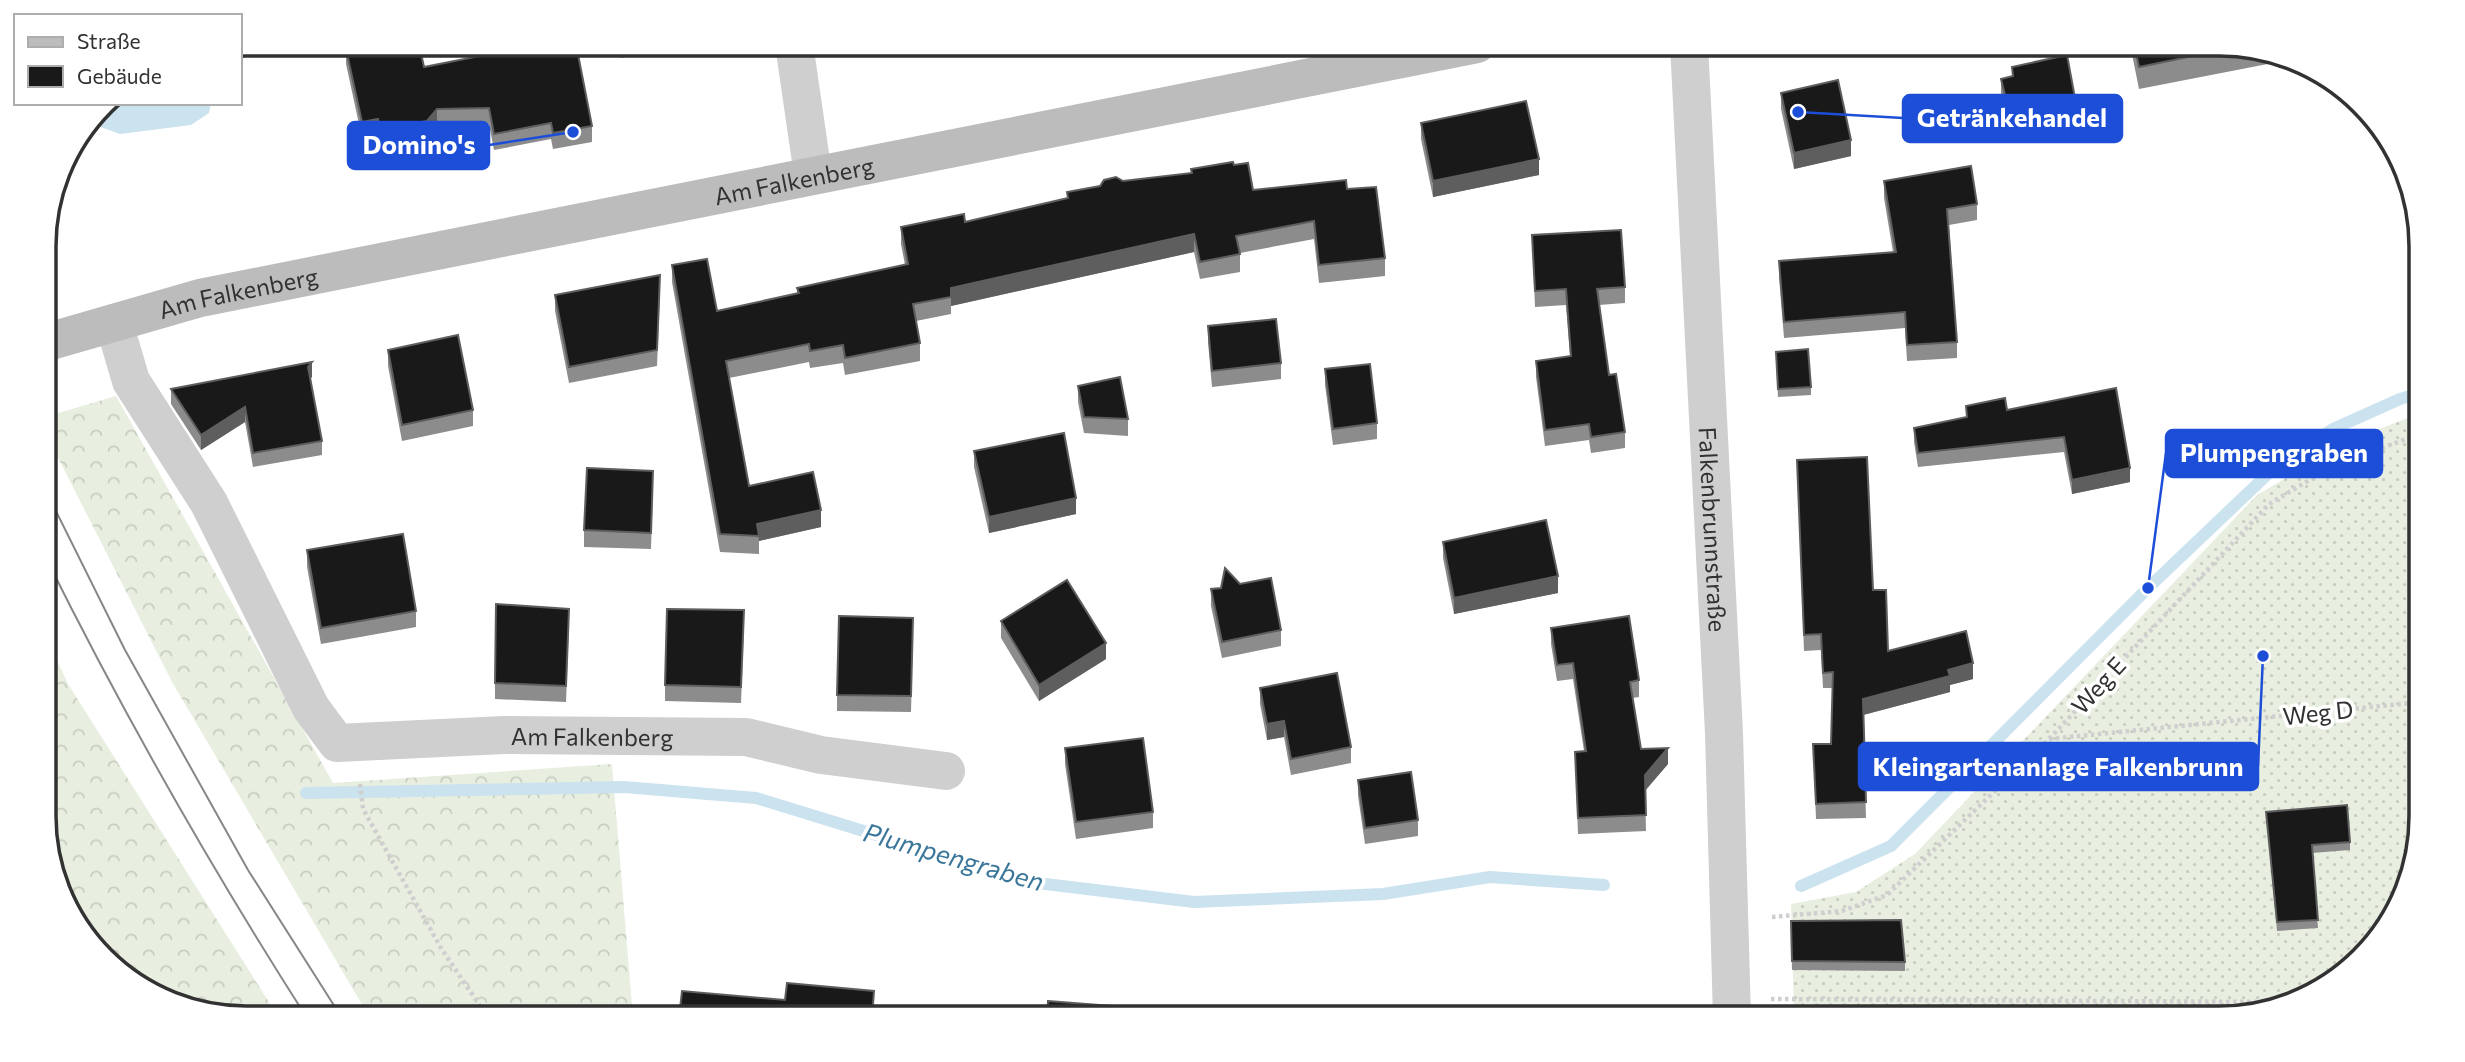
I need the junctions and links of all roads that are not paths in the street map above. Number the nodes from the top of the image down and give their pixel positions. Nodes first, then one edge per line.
1 (796, 56) edge
2 (1416, 56) edge
3 (1690, 56) edge
4 (813, 174) junction
5 (114, 323) junction
6 (56, 340) edge
7 (946, 771) dead end
8 (1732, 1006) edge

1 - 4 street
2 - 4 street, Am Falkenberg
3 - 8 street, Falkenbrunnstraße
4 - 5 street, Am Falkenberg
5 - 6 street, Am Falkenberg
5 - 7 street, Am Falkenberg

